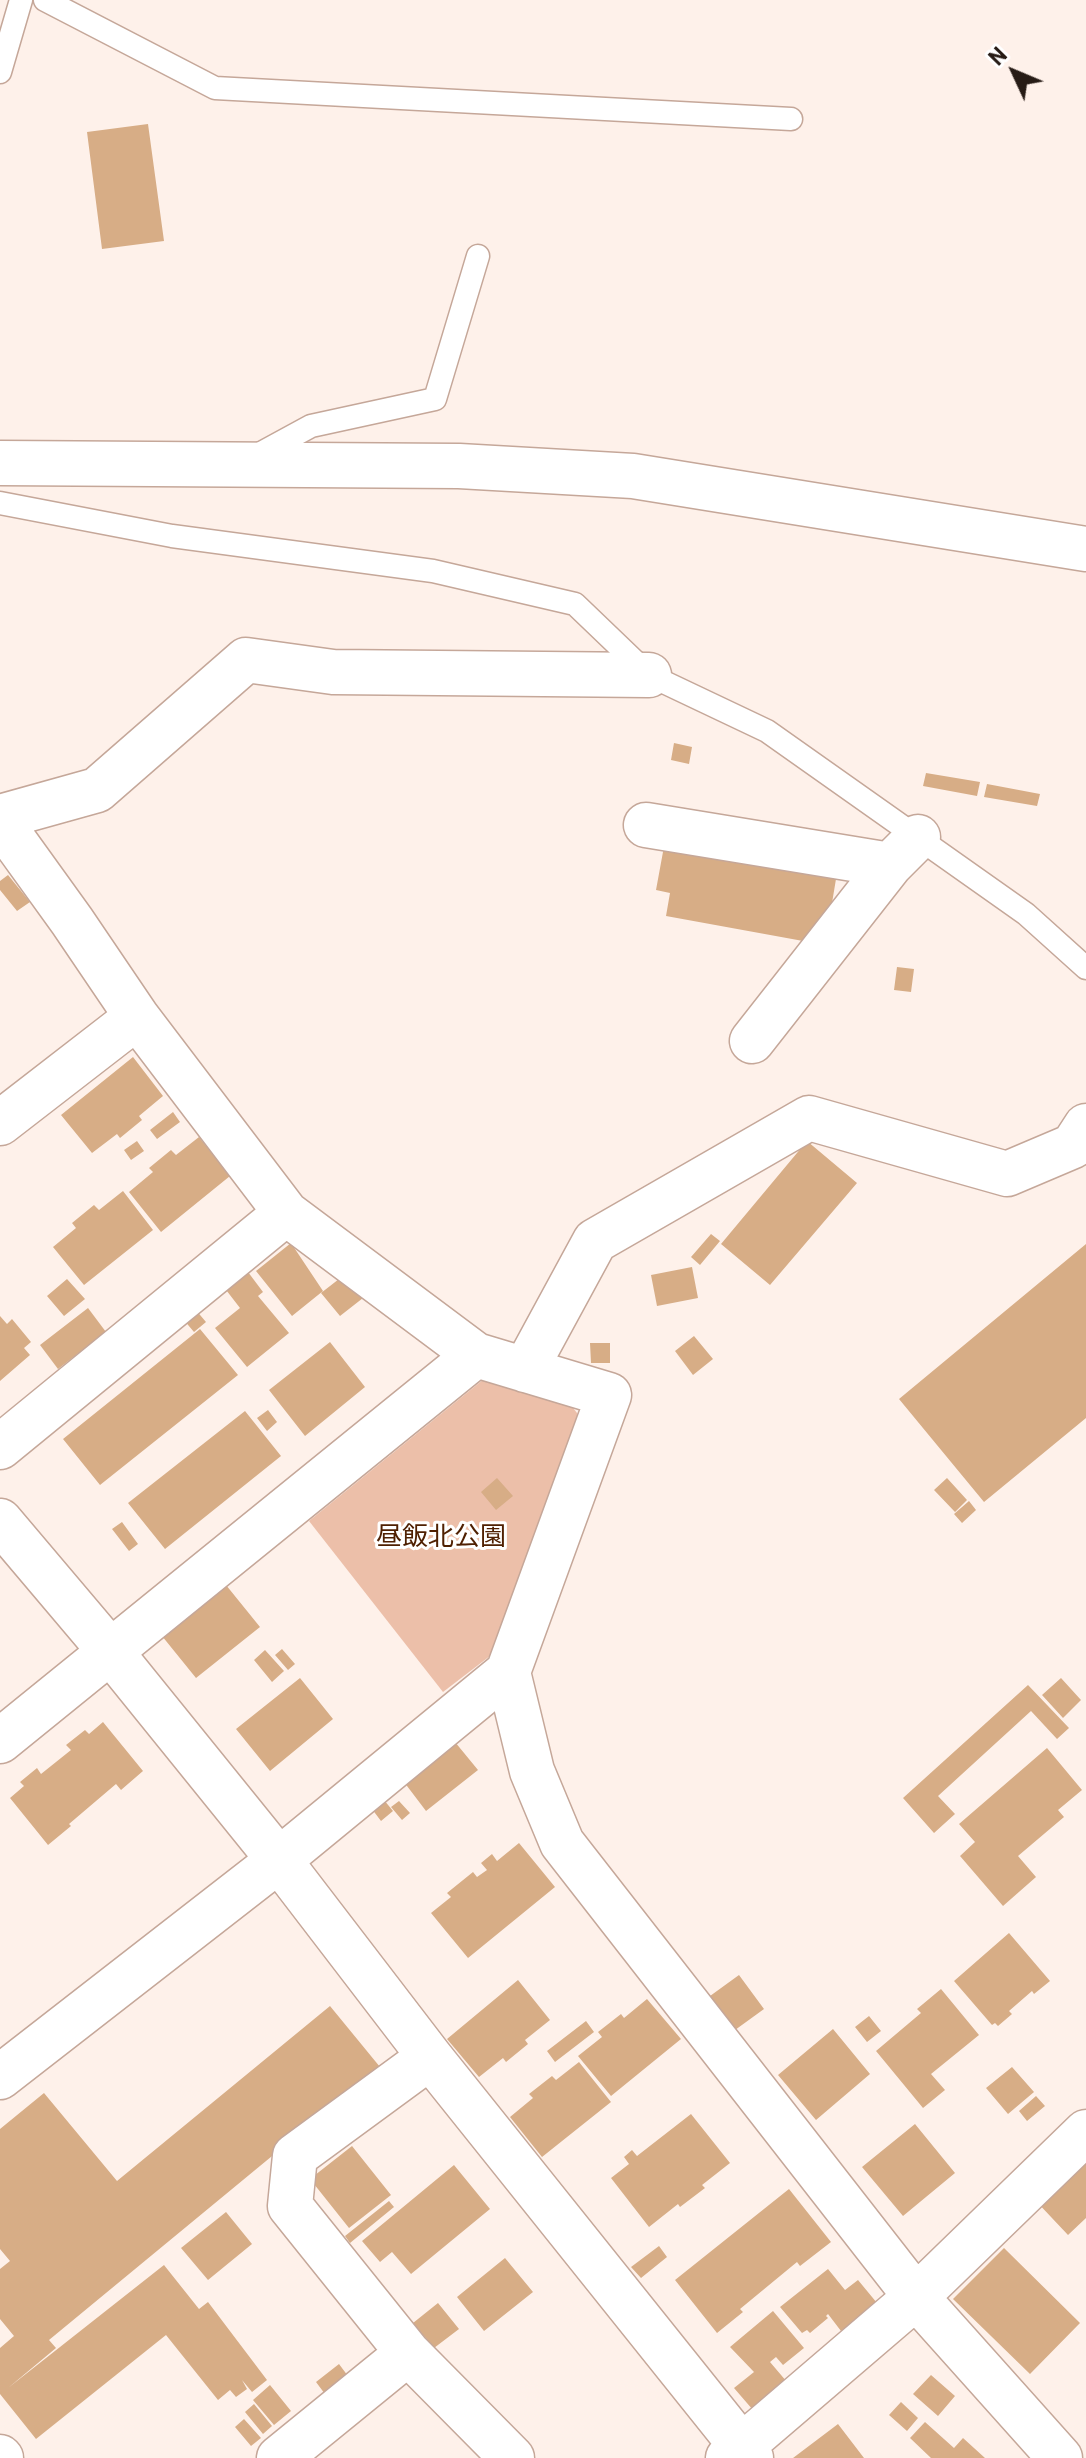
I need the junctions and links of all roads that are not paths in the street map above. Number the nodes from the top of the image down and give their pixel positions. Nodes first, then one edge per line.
1 (21, 0) edge
2 (45, 0) edge
3 (0, 72) edge
4 (791, 119) dead end
5 (478, 256) dead end
6 (0, 463) edge
7 (239, 465) junction
8 (0, 503) edge
9 (1086, 549) edge
10 (649, 675) junction
11 (0, 819) edge
12 (646, 825) dead end
13 (904, 851) junction
14 (1086, 968) edge
15 (137, 1017) junction
16 (752, 1041) dead end
17 (0, 1123) edge
18 (1086, 1126) edge
19 (286, 1213) junction
20 (476, 1355) junction
21 (525, 1370) junction
22 (0, 1447) edge
23 (0, 1521) edge
24 (110, 1651) junction
25 (508, 1672) junction
26 (0, 1741) edge
27 (279, 1860) junction
28 (430, 2057) junction
29 (6, 2058) edge
30 (1085, 2133) edge
31 (916, 2297) junction
32 (408, 2353) junction
33 (740, 2454) edge
34 (279, 2458) edge
35 (512, 2458) edge
36 (1060, 2458) edge

1 - 3 lane
2 - 4 lane
5 - 7 lane
6 - 7 street
7 - 9 street
8 - 10 lane
10 - 11 street
10 - 13 lane
11 - 15 street
12 - 13 street
13 - 14 lane
13 - 16 street
15 - 17 street
15 - 19 street
18 - 21 street
19 - 20 street
19 - 22 street
20 - 21 street
20 - 24 street
21 - 25 street
23 - 24 street
24 - 26 street
24 - 27 street
25 - 27 street
25 - 31 street
27 - 28 street
27 - 29 street
28 - 32 street
28 - 33 street
30 - 31 street
31 - 33 street
31 - 36 street
32 - 34 street
32 - 35 street

